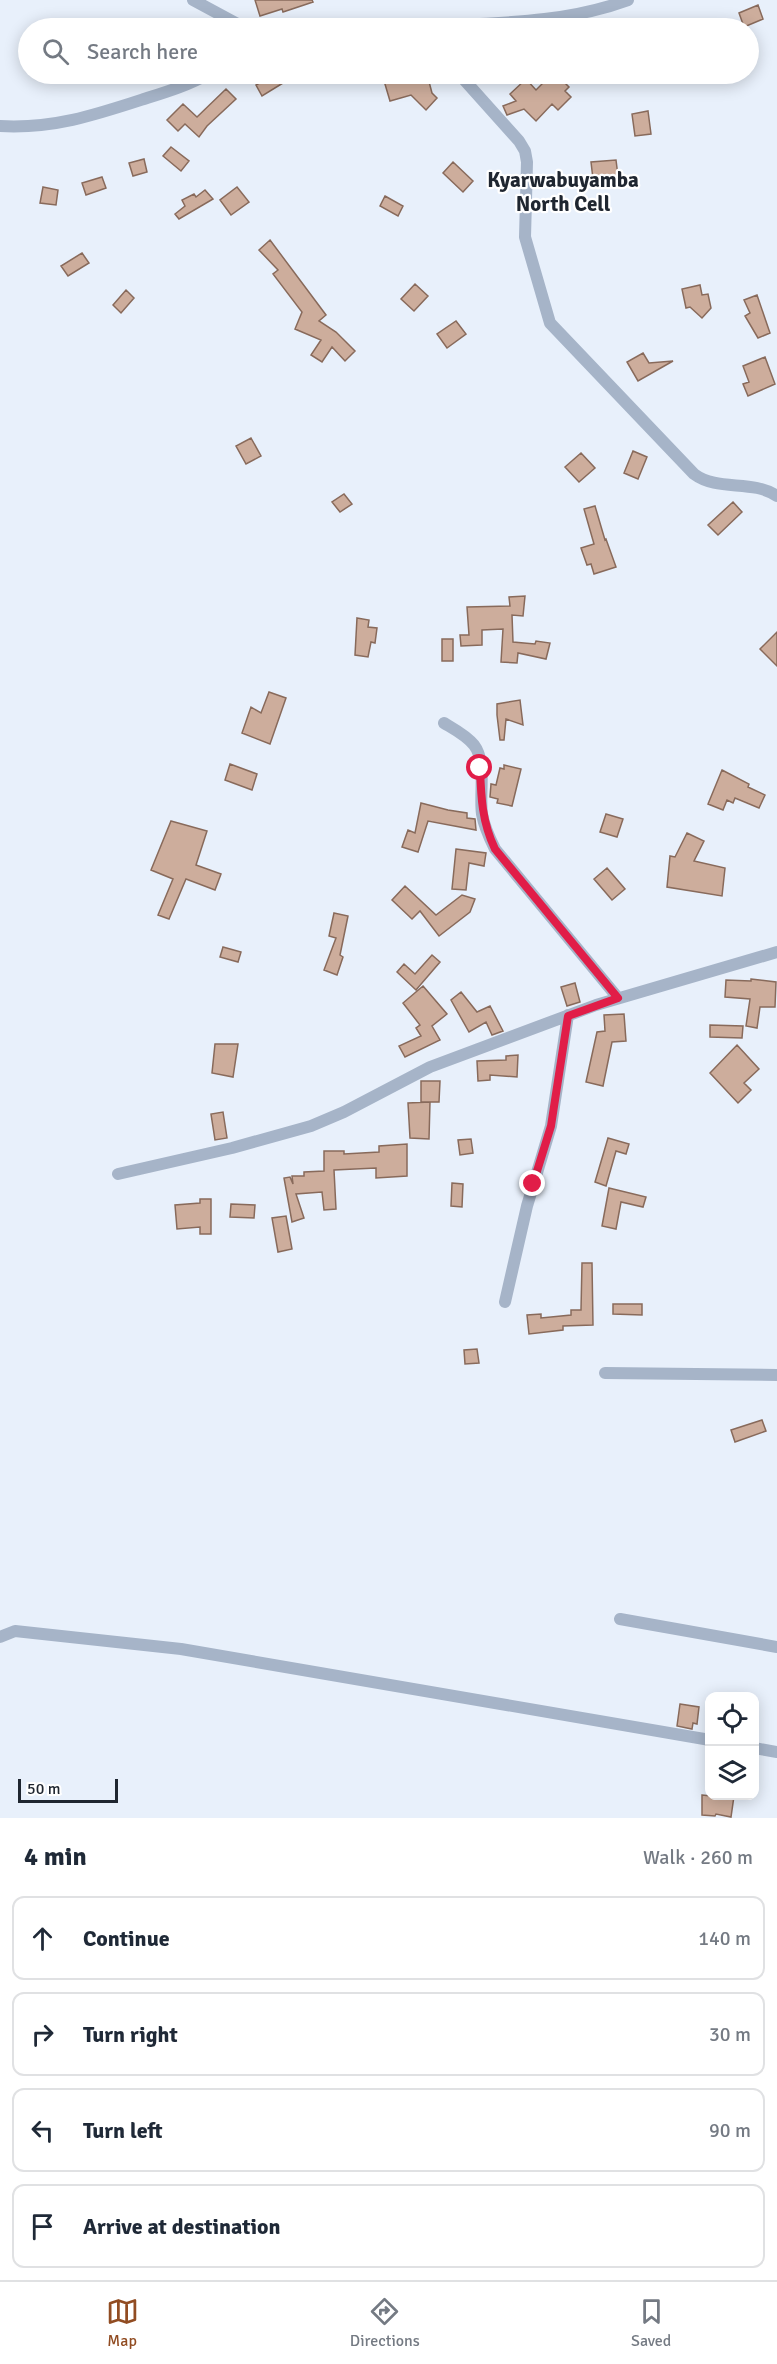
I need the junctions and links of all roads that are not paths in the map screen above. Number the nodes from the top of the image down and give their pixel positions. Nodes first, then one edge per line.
1 (193, 0) edge
2 (628, 0) edge
3 (226, 18) edge
4 (556, 18) edge
5 (184, 84) edge
6 (468, 84) edge
7 (0, 126) edge
8 (777, 496) edge
9 (444, 723) dead end
10 (777, 952) edge
11 (618, 998) junction
12 (568, 1016) junction
13 (118, 1174) dead end
14 (505, 1302) dead end
15 (605, 1373) dead end
16 (777, 1375) edge
17 (620, 1619) dead end
18 (0, 1637) edge
19 (777, 1647) edge
20 (705, 1739) edge
21 (759, 1749) edge
22 (777, 1752) edge

1 - 3 street
2 - 4 street
5 - 7 street
6 - 8 street
9 - 11 street
10 - 11 street
11 - 12 street
12 - 13 street
12 - 14 street
15 - 16 street
17 - 19 street
18 - 20 street
21 - 22 street

